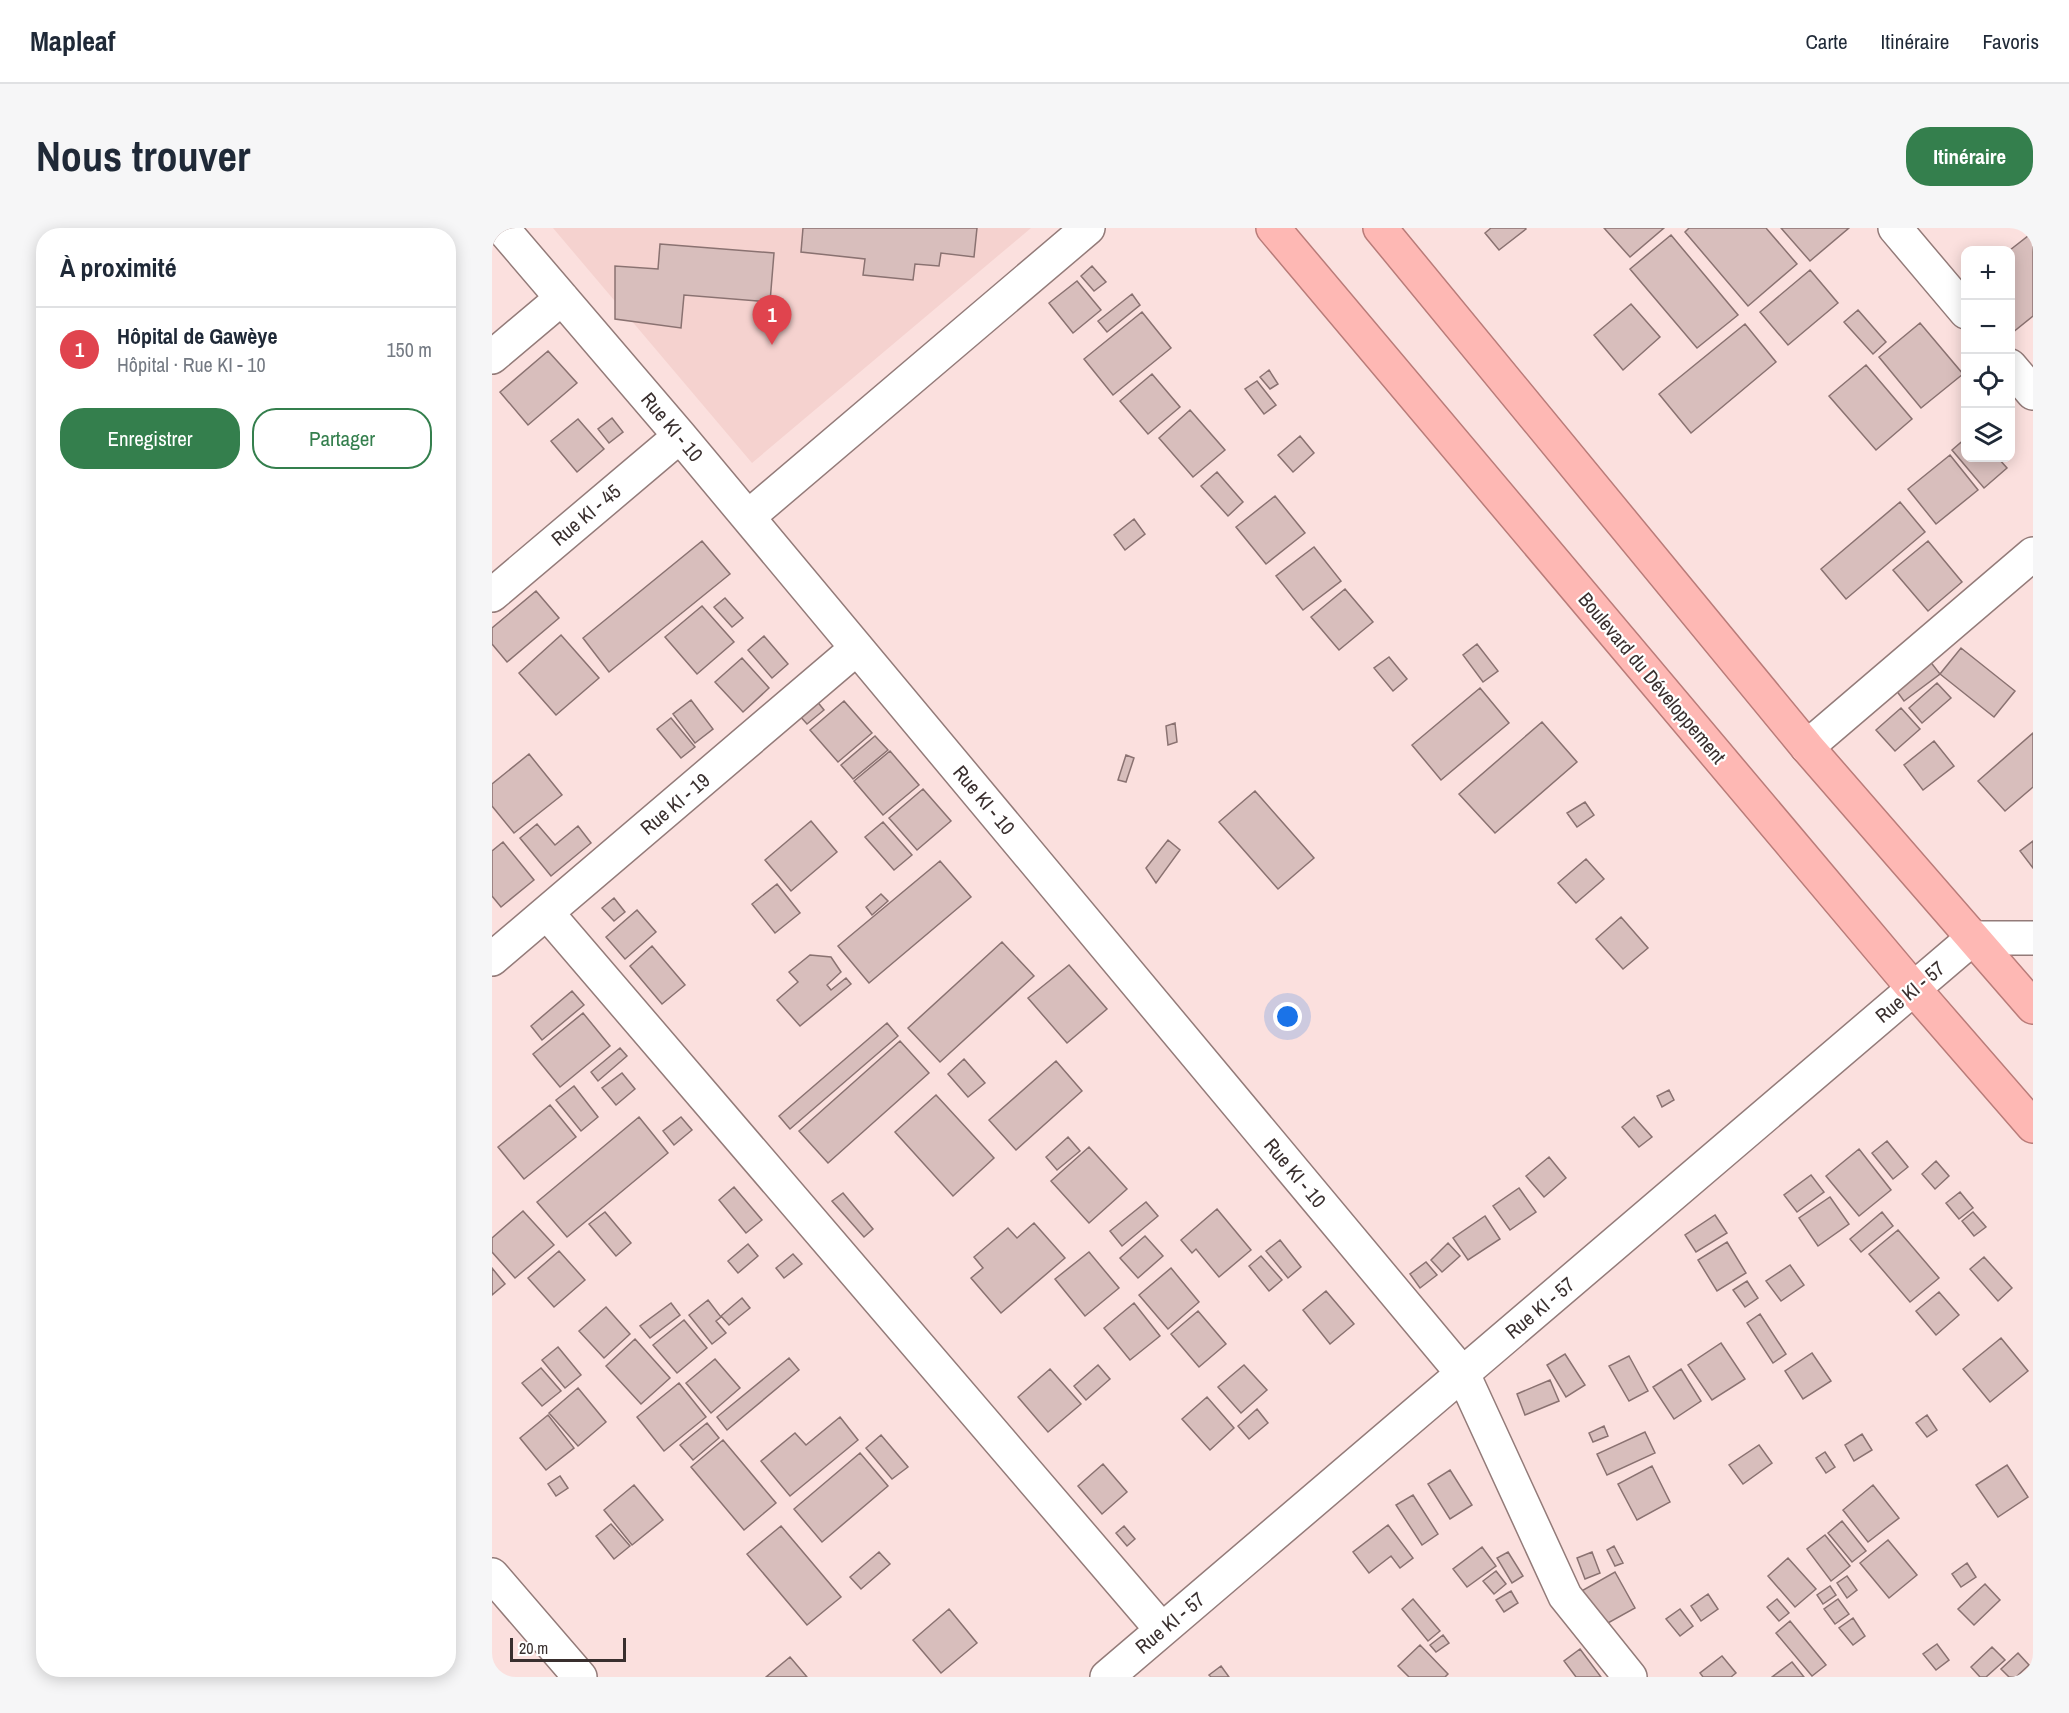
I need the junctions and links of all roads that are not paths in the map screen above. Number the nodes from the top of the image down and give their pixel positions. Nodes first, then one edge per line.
1 (502, 228) edge
2 (1088, 228) edge
3 (1273, 228) edge
4 (1380, 228) edge
5 (1895, 228) edge
6 (562, 298) junction
7 (1961, 307) edge
8 (492, 357) edge
9 (2015, 372) edge
10 (2033, 393) edge
11 (680, 436) junction
12 (748, 517) junction
13 (2033, 554) edge
14 (492, 595) edge
15 (857, 648) junction
16 (1807, 747) junction
17 (547, 913) junction
18 (1973, 938) junction
19 (2033, 938) edge
20 (492, 959) edge
21 (1914, 989) junction
22 (2033, 1007) edge
23 (2033, 1126) edge
24 (1463, 1374) junction
25 (492, 1575) edge
26 (1162, 1630) junction
27 (580, 1677) edge
28 (1107, 1677) edge
29 (1630, 1677) edge

1 - 6 street, Rue KI - 10
2 - 12 street
3 - 21 highway, Boulevard du Développement
4 - 16 highway
5 - 7 street
6 - 8 street
6 - 11 street, Rue KI - 10
9 - 10 street
11 - 12 street, Rue KI - 10
11 - 14 street, Rue KI - 45
12 - 15 street, Rue KI - 10
13 - 16 street
15 - 17 street, Rue KI - 19
15 - 24 street, Rue KI - 10
16 - 18 highway
17 - 20 street, Rue KI - 19
17 - 26 street
18 - 19 street
18 - 21 street, Rue KI - 57
18 - 22 highway
21 - 23 highway, Boulevard du Développement
21 - 24 street, Rue KI - 57
24 - 26 street, Rue KI - 57
24 - 29 street, Rue KI - 10
25 - 27 street
26 - 28 street, Rue KI - 57

